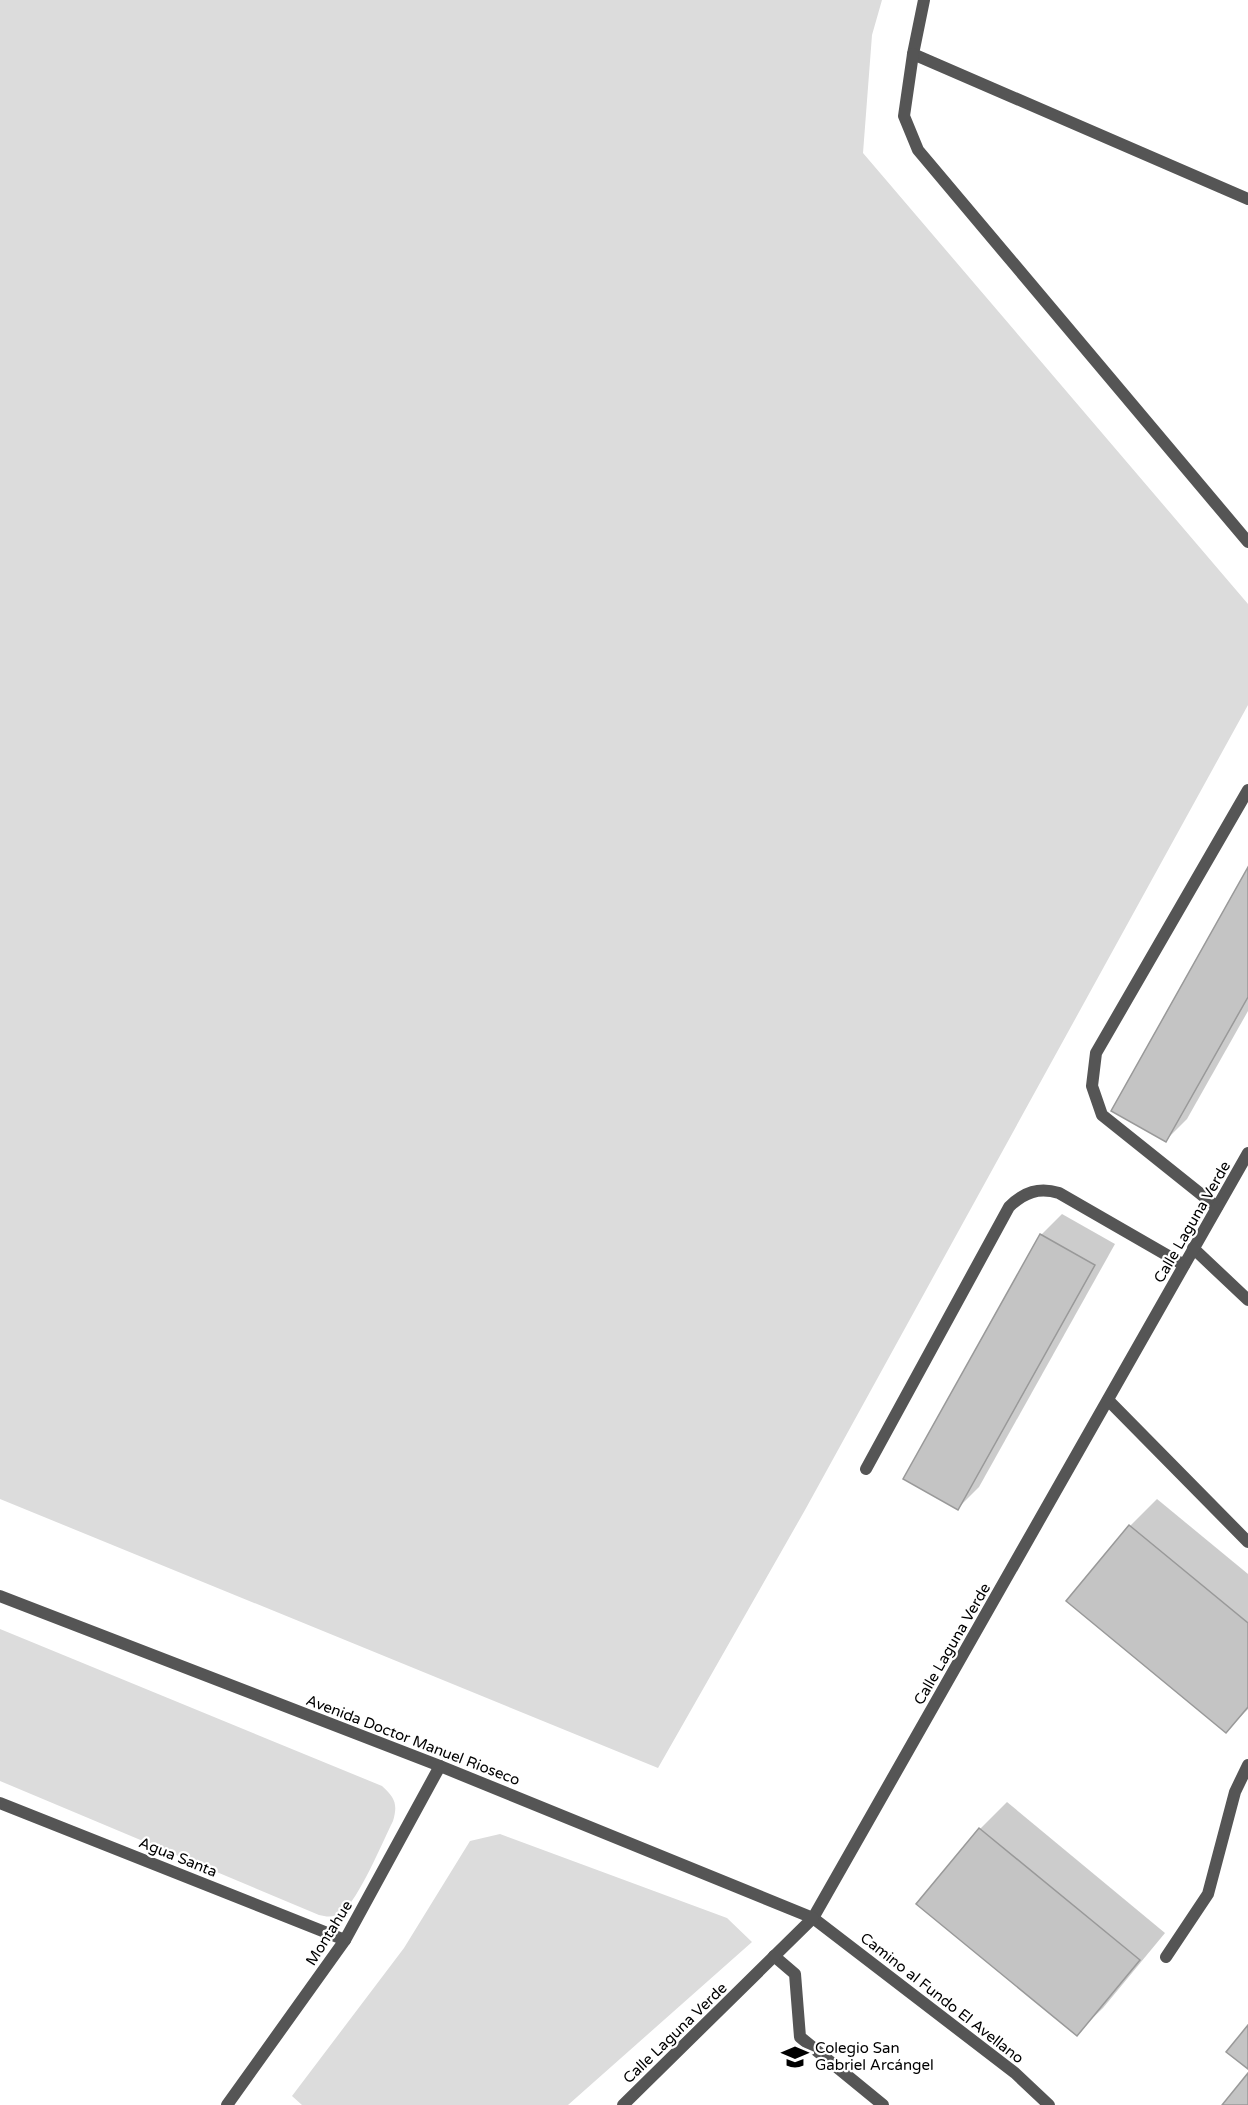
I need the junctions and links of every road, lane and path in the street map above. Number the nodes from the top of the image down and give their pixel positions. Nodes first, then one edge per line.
1 (924, 0) edge
2 (913, 54) junction
3 (1248, 200) edge
4 (1248, 542) edge
5 (1248, 790) edge
6 (1248, 1153) edge
7 (1217, 1208) junction
8 (1193, 1248) junction
9 (1184, 1265) junction
10 (1248, 1300) edge
11 (1108, 1400) junction
12 (866, 1470) dead end
13 (1248, 1542) edge
14 (0, 1596) edge
15 (1248, 1765) edge
16 (440, 1766) junction
17 (0, 1803) edge
18 (813, 1918) junction
19 (345, 1940) junction
20 (774, 1956) junction
21 (1166, 1957) dead end
22 (227, 2105) edge
23 (623, 2105) edge
24 (883, 2105) edge
25 (1049, 2105) edge

1 - 2 street
2 - 3 street
2 - 4 street
5 - 7 street
6 - 7 street, Calle Laguna Verde
7 - 8 street, Calle Laguna Verde
8 - 9 street, Calle Laguna Verde
8 - 10 street
9 - 11 street, Calle Laguna Verde
9 - 12 street
11 - 13 street
11 - 18 street, Calle Laguna Verde
14 - 16 street, Avenida Doctor Manuel Rioseco
15 - 21 street
16 - 18 street, Avenida Doctor Manuel Rioseco
16 - 19 street, Montahue
17 - 19 street, Agua Santa
18 - 20 street, Calle Laguna Verde
18 - 25 street, Camino al Fundo El Avellano
19 - 22 street, Montahue
20 - 23 street, Calle Laguna Verde
20 - 24 street

